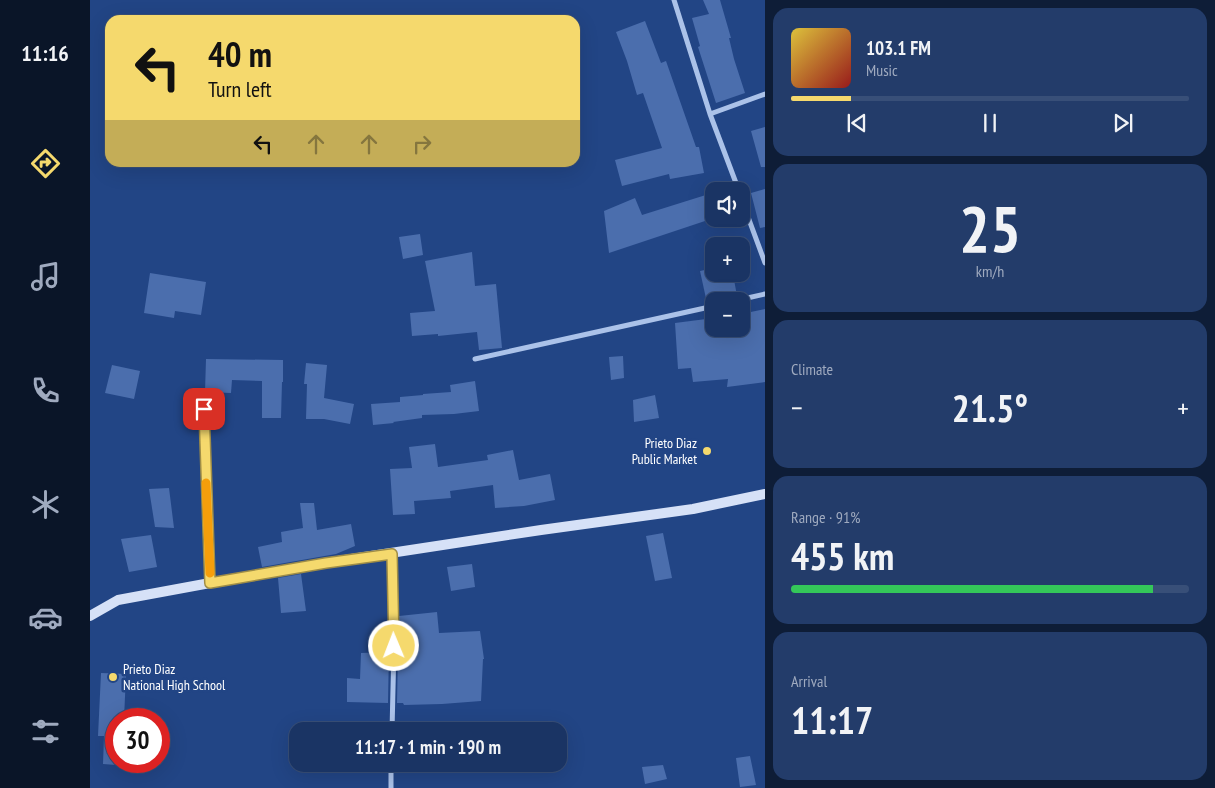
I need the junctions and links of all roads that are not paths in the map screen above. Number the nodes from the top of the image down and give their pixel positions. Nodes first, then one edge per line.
1 (674, 0) edge
2 (765, 94) edge
3 (710, 114) junction
4 (736, 182) edge
5 (750, 222) edge
6 (765, 263) edge
7 (765, 294) edge
8 (750, 297) edge
9 (705, 308) edge
10 (475, 359) dead end
11 (204, 409) dead end
12 (765, 494) edge
13 (392, 554) junction
14 (210, 583) junction
15 (90, 616) edge
16 (392, 722) edge
17 (391, 772) edge
18 (391, 788) edge

1 - 3 street
2 - 3 street
3 - 4 street
5 - 6 street
7 - 8 street
9 - 10 street
11 - 14 street
12 - 13 street
13 - 14 street
13 - 16 street
14 - 15 street
17 - 18 street

